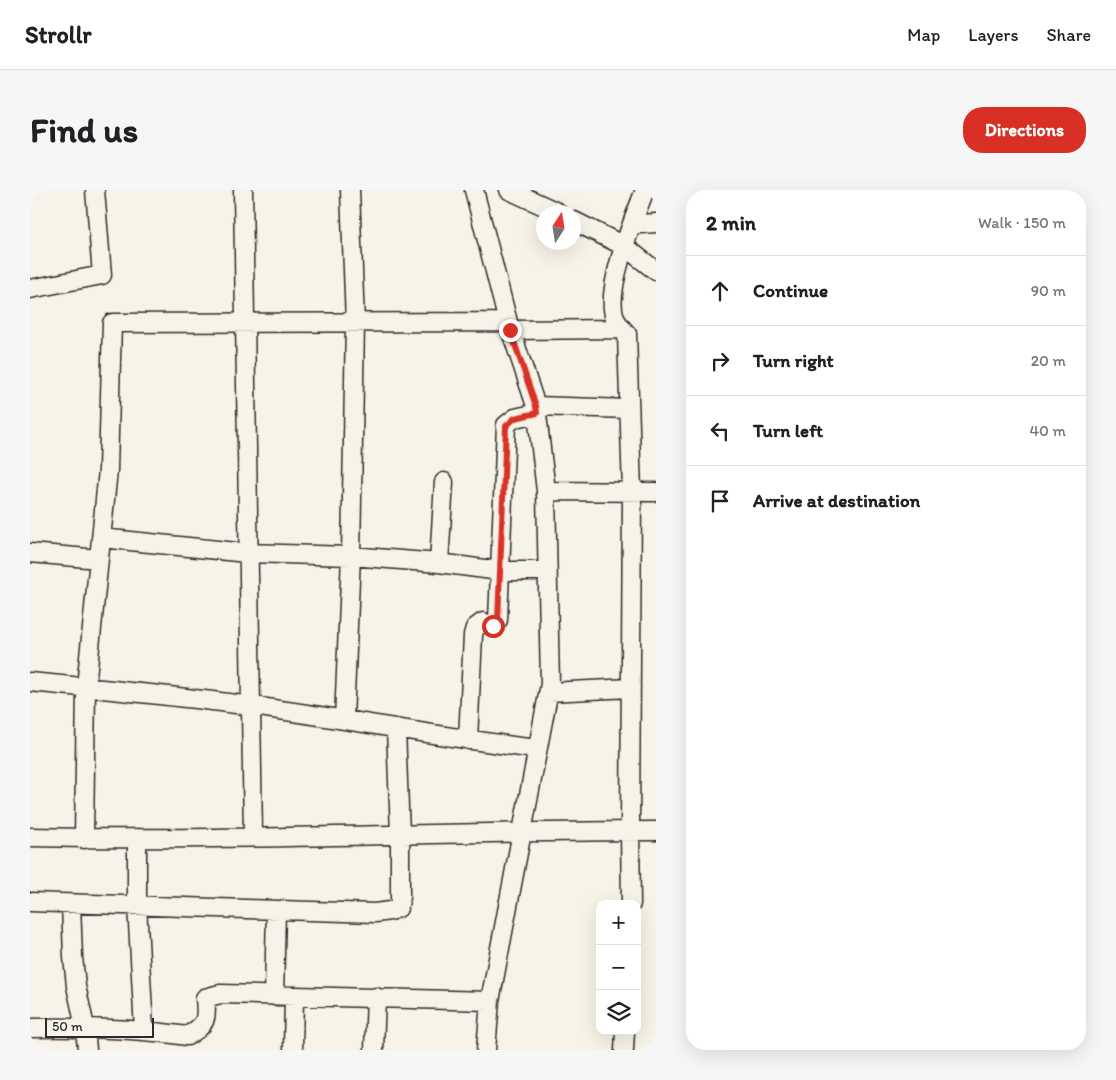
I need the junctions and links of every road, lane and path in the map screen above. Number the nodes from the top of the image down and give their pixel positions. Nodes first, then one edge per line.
1 (95, 190) edge
2 (243, 190) edge
3 (350, 190) edge
4 (474, 190) edge
5 (508, 190) edge
6 (645, 190) edge
7 (541, 205) edge
8 (581, 224) edge
9 (624, 246) junction
10 (656, 271) edge
11 (30, 289) edge
12 (244, 323) junction
13 (355, 323) junction
14 (509, 326) junction
15 (622, 328) junction
16 (629, 409) junction
17 (537, 410) junction
18 (444, 482) dead end
19 (546, 491) junction
20 (632, 492) junction
21 (656, 492) edge
22 (101, 538) junction
23 (30, 553) edge
24 (247, 553) junction
25 (351, 556) junction
26 (99, 559) junction
27 (439, 563) junction
28 (500, 571) junction
29 (547, 571) junction
30 (30, 682) edge
31 (86, 687) junction
32 (631, 688) junction
33 (548, 692) junction
34 (250, 705) junction
35 (344, 719) junction
36 (396, 729) junction
37 (468, 740) junction
38 (537, 749) junction
39 (630, 831) junction
40 (656, 832) edge
41 (400, 834) junction
42 (522, 834) junction
43 (253, 836) junction
44 (30, 837) edge
45 (84, 838) junction
46 (137, 838) junction
47 (631, 900) edge
48 (30, 902) edge
49 (71, 904) junction
50 (137, 905) junction
51 (276, 910) junction
52 (274, 996) junction
53 (294, 996) junction
54 (376, 997) junction
55 (490, 1001) junction
56 (85, 1027) junction
57 (30, 1028) edge
58 (144, 1030) junction
59 (625, 1035) edge
60 (188, 1043) edge
61 (87, 1050) edge
62 (293, 1050) edge
63 (374, 1050) edge
64 (486, 1050) edge
65 (624, 1050) edge

1 - 11 street
2 - 12 street
3 - 13 street
4 - 14 street
5 - 7 street
6 - 9 street
8 - 9 street
9 - 10 street
9 - 15 street
12 - 13 street
12 - 22 street
12 - 24 street
13 - 14 street
13 - 25 street
14 - 15 street
14 - 17 street
15 - 16 street
16 - 17 street
16 - 20 street
17 - 19 street
17 - 28 street
18 - 27 street
19 - 20 street
19 - 29 street
20 - 21 street
20 - 32 street
22 - 24 street
22 - 26 street
23 - 26 street
24 - 25 street
24 - 34 street
25 - 27 street
25 - 35 street
26 - 31 street
27 - 28 street
28 - 29 street
28 - 37 street
29 - 33 street
30 - 31 street
31 - 34 street
31 - 45 street
32 - 33 street
32 - 39 street
33 - 38 street
34 - 35 street
34 - 43 street
35 - 36 street
36 - 37 street
36 - 41 street
37 - 38 street
38 - 42 street
39 - 40 street
39 - 42 street
39 - 47 street
41 - 42 street
41 - 43 street
41 - 51 street
42 - 55 street
43 - 46 street
44 - 45 street
45 - 46 street
46 - 50 street
48 - 49 street
49 - 50 street
49 - 56 street
50 - 51 street
50 - 58 street
51 - 52 street
52 - 53 street
52 - 60 street
53 - 54 street
53 - 62 street
54 - 55 street
54 - 63 street
55 - 64 street
56 - 57 street
56 - 58 street
56 - 61 street
58 - 60 street
59 - 65 street

